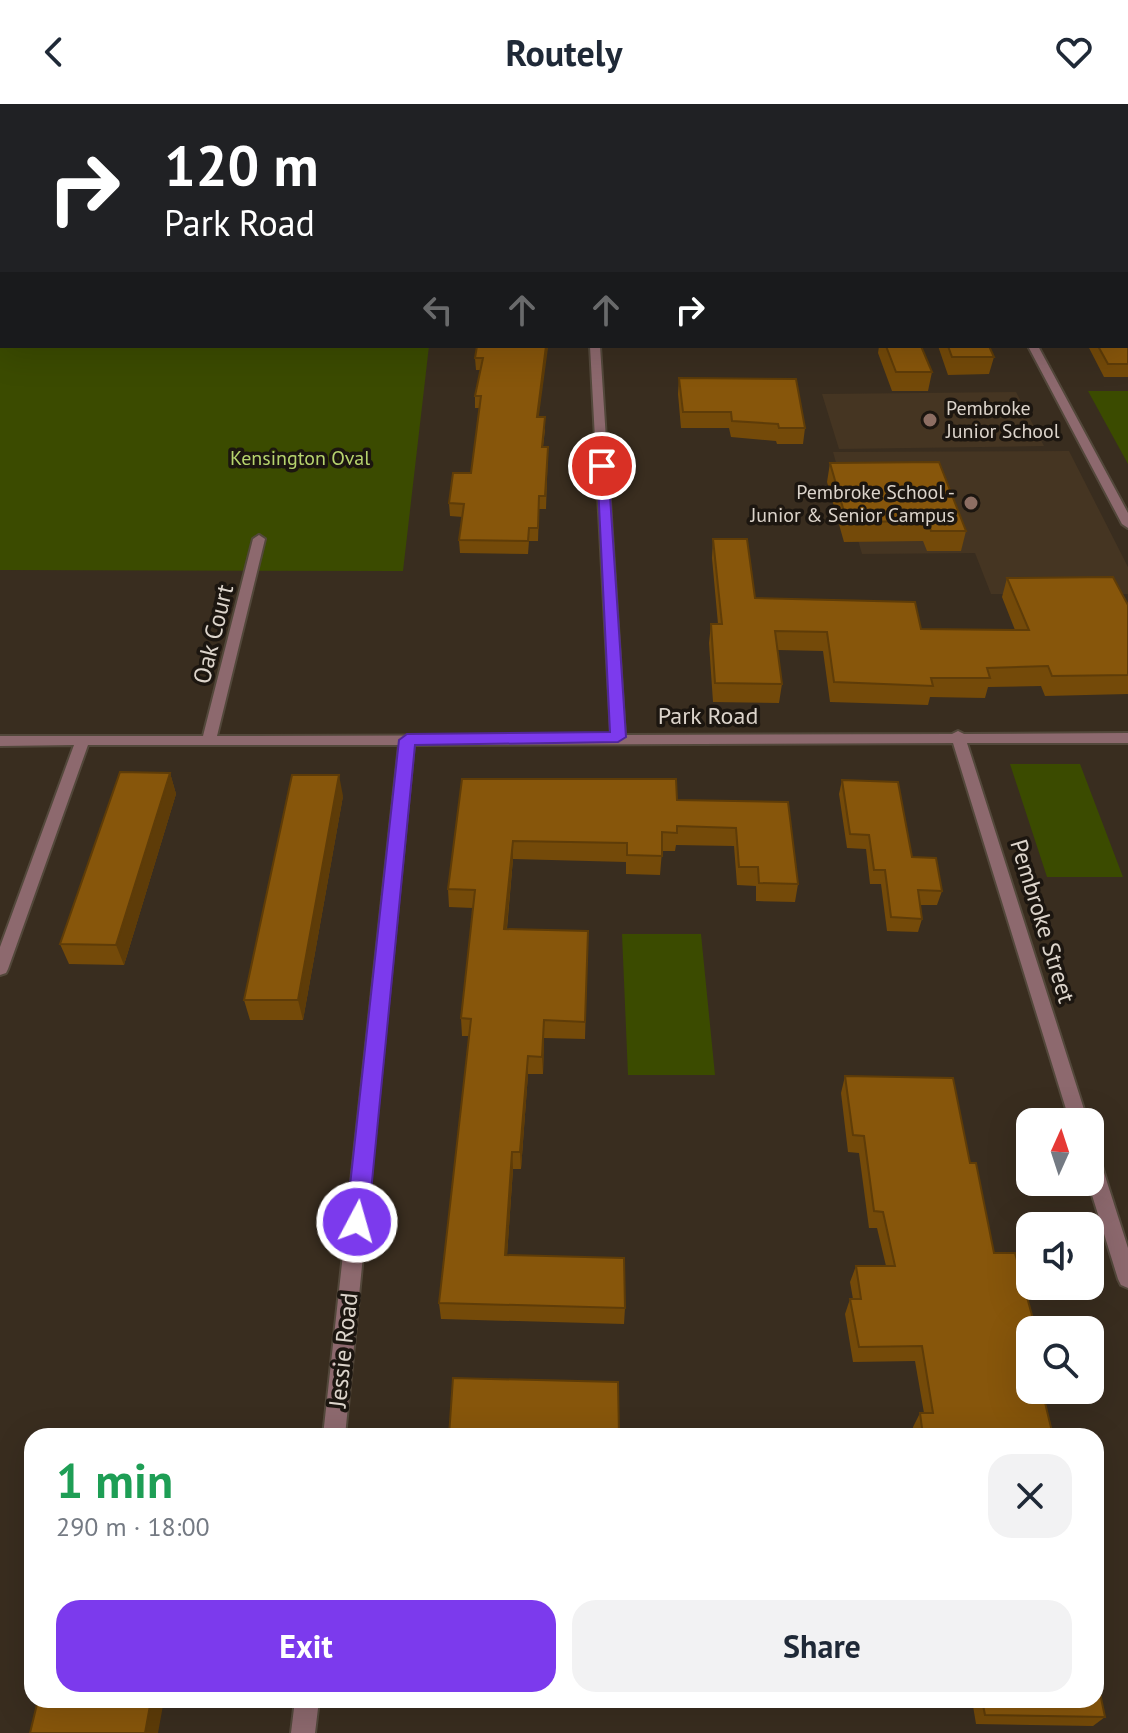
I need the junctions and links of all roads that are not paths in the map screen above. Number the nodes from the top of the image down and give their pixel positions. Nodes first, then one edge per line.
1 (595, 348) edge
2 (1034, 348) edge
3 (1128, 524) edge
4 (259, 539) dead end
5 (958, 736) junction
6 (618, 737) junction
7 (1128, 738) edge
8 (209, 740) junction
9 (407, 740) junction
10 (0, 741) edge
11 (83, 741) junction
12 (0, 969) edge
13 (1075, 1108) edge
14 (1102, 1196) edge
15 (1128, 1279) edge
16 (335, 1428) edge
17 (306, 1708) edge
18 (303, 1733) edge

1 - 6 street
2 - 3 street
4 - 8 street, Oak Court
5 - 6 street, Park Road
5 - 7 street, Park Road
5 - 13 street, Pembroke Street
6 - 9 street, Park Road
8 - 9 street, Park Road
8 - 11 street, Park Road
9 - 16 street, Jessie Road
10 - 11 street, Park Road
11 - 12 street
14 - 15 street
17 - 18 street

